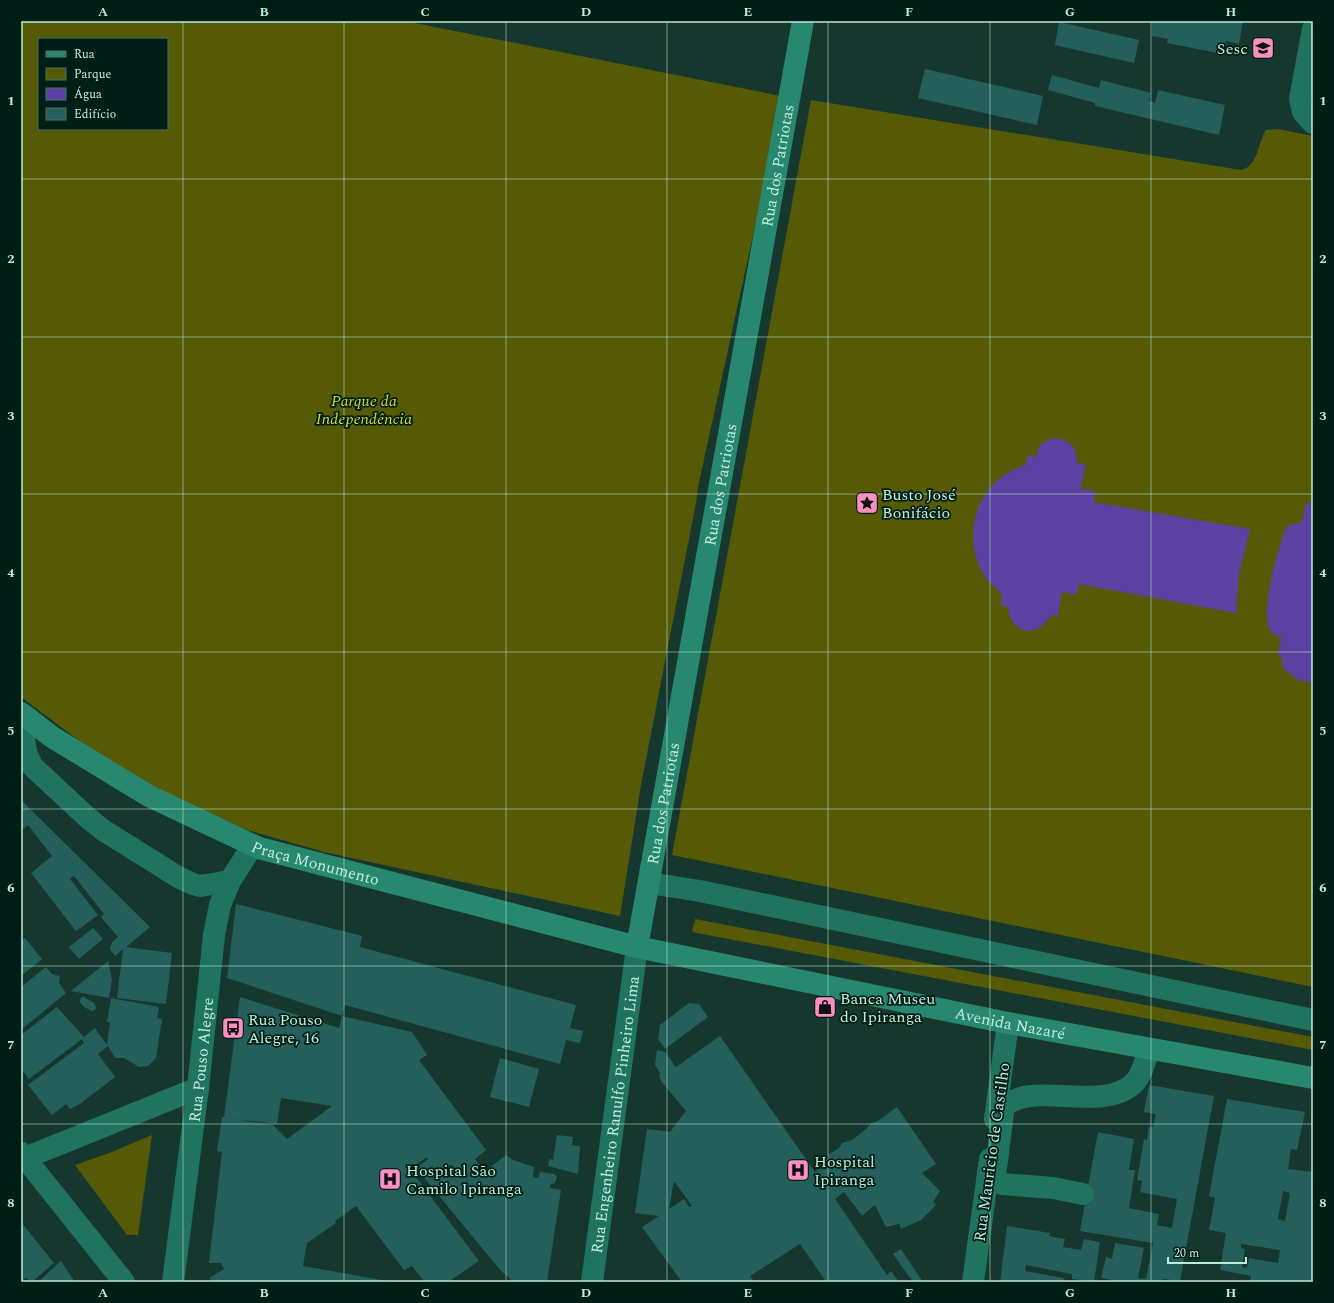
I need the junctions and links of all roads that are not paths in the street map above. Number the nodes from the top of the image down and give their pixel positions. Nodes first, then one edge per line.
1 (803, 21) edge
2 (1313, 29) edge
3 (1313, 123) edge
4 (24, 715) edge
5 (253, 845) junction
6 (230, 881) junction
7 (649, 883) junction
8 (637, 947) junction
9 (1313, 1020) edge
10 (1008, 1023) junction
11 (1149, 1049) junction
12 (1313, 1078) edge
13 (198, 1088) junction
14 (22, 1158) edge
15 (1083, 1194) dead end
16 (124, 1282) edge
17 (173, 1282) edge
18 (592, 1282) edge
19 (973, 1282) edge

1 - 7 main road, Rua dos Patriotas
2 - 3 street
4 - 5 main road, Praça Monumento
4 - 6 street
5 - 6 street, Rua Pouso Alegre
5 - 8 main road, Praça Monumento
6 - 13 street, Rua Pouso Alegre
7 - 8 main road, Rua dos Patriotas
7 - 9 street
8 - 10 main road, Avenida Nazaré
8 - 18 street, Rua Engenheiro Ranulfo Pinheiro Lima
10 - 11 main road, Avenida Nazaré
10 - 19 street, Rua Mauricio de Castilho
11 - 12 main road, Avenida Nazaré
11 - 15 street
13 - 14 street
13 - 17 street, Rua Pouso Alegre
14 - 16 street

